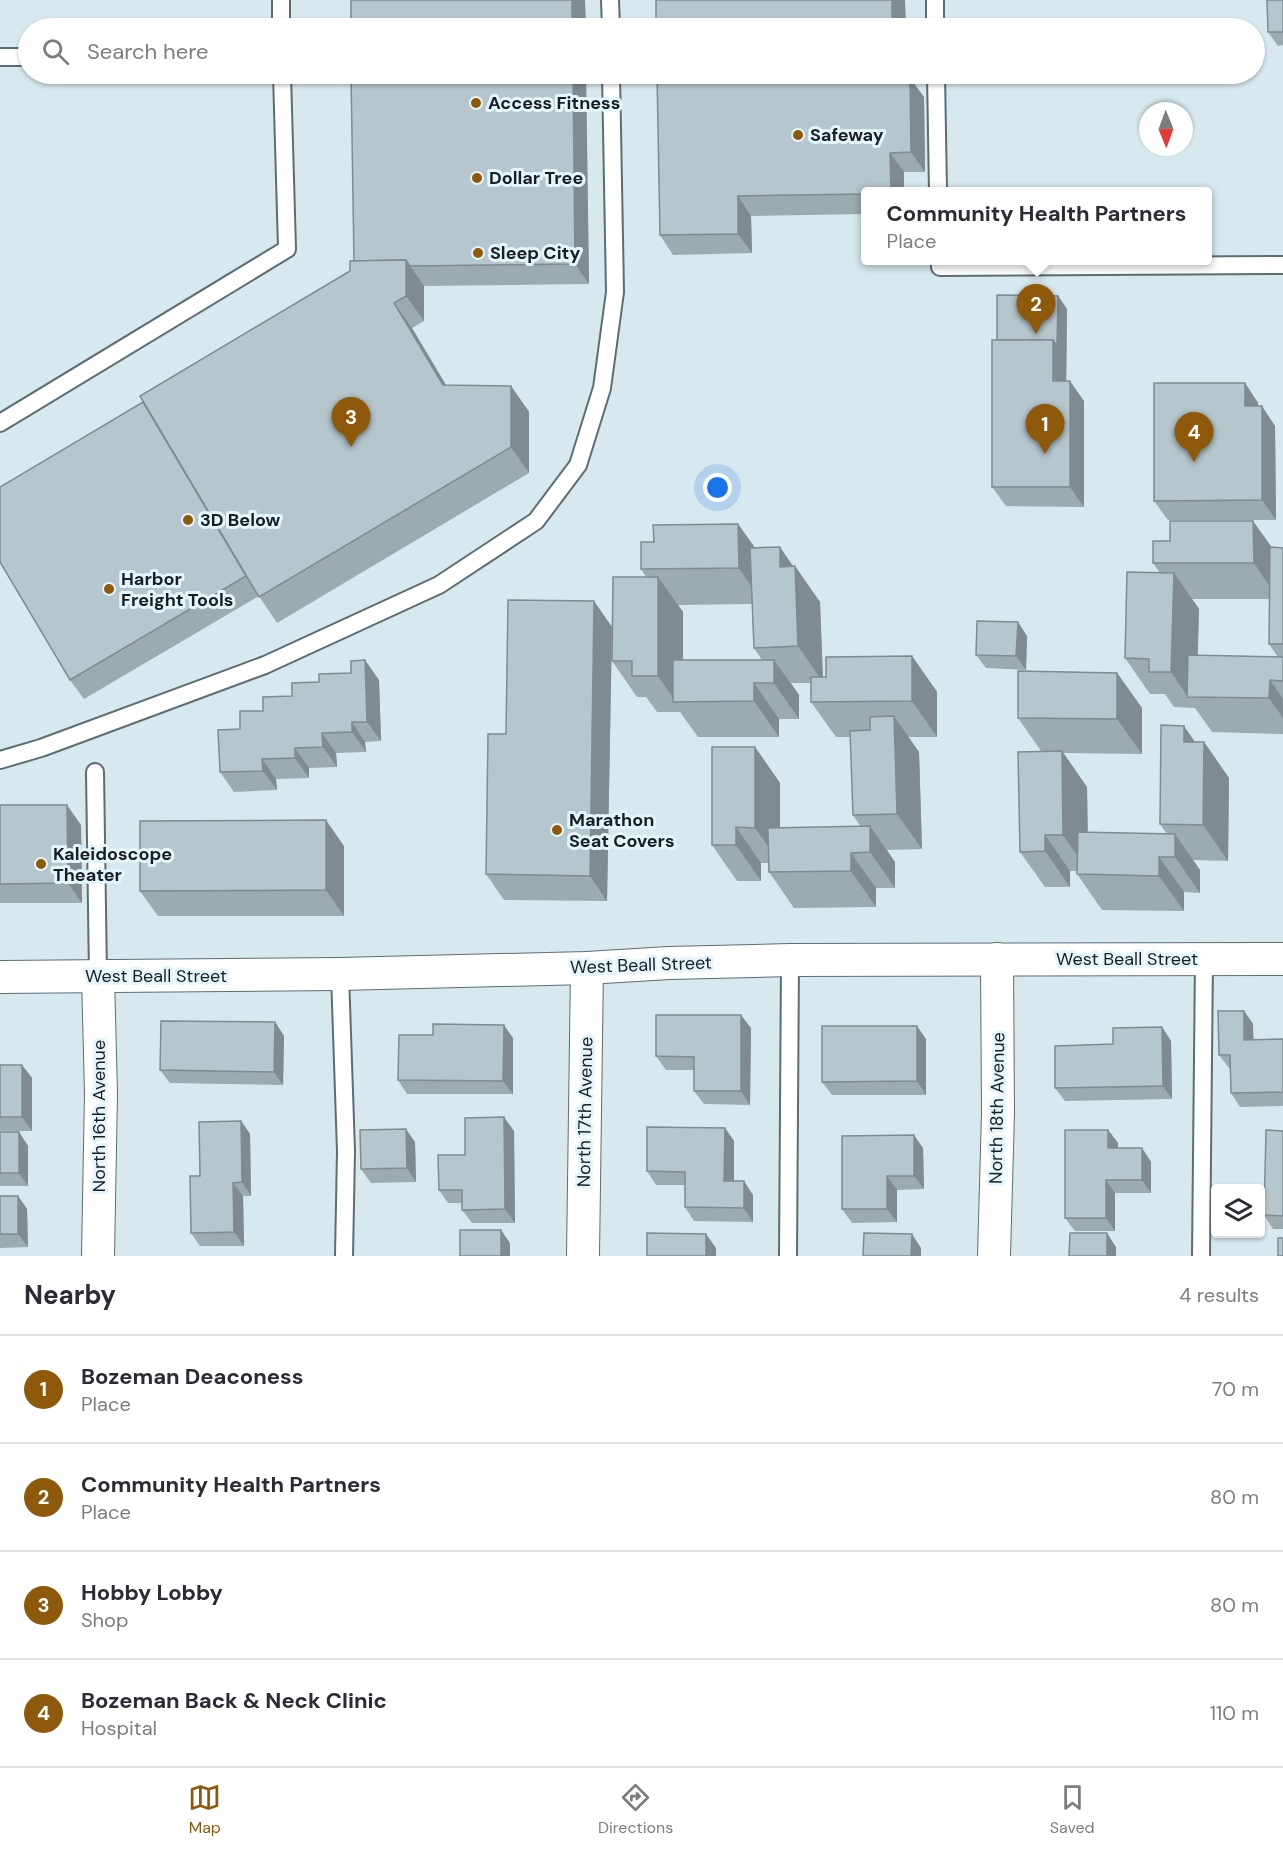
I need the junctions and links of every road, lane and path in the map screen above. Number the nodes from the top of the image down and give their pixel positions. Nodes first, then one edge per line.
1 (281, 0) edge
2 (610, 0) edge
3 (935, 0) edge
4 (281, 18) edge
5 (611, 18) edge
6 (935, 18) edge
7 (0, 57) edge
8 (18, 57) edge
9 (282, 84) edge
10 (611, 84) edge
11 (936, 84) edge
12 (938, 187) edge
13 (940, 265) edge
14 (1283, 265) edge
15 (0, 423) edge
16 (0, 760) edge
17 (95, 772) dead end
18 (997, 959) junction
19 (1283, 959) edge
20 (790, 960) junction
21 (1204, 960) junction
22 (587, 968) junction
23 (340, 974) junction
24 (98, 976) junction
25 (0, 977) edge
26 (98, 1256) edge
27 (344, 1256) edge
28 (583, 1256) edge
29 (788, 1256) edge
30 (994, 1256) edge
31 (1200, 1256) edge

1 - 4 lane
2 - 5 lane
3 - 6 lane
7 - 8 lane
9 - 15 lane
10 - 16 lane
11 - 12 lane
13 - 14 lane
17 - 24 lane
18 - 20 street, West Beall Street
18 - 21 street, West Beall Street
18 - 30 street, North 18th Avenue
19 - 21 street, West Beall Street
20 - 22 street, West Beall Street
20 - 29 lane
21 - 31 lane
22 - 23 street, West Beall Street
22 - 28 street, North 17th Avenue
23 - 24 street, West Beall Street
23 - 27 lane
24 - 25 street, West Beall Street
24 - 26 street, North 16th Avenue

